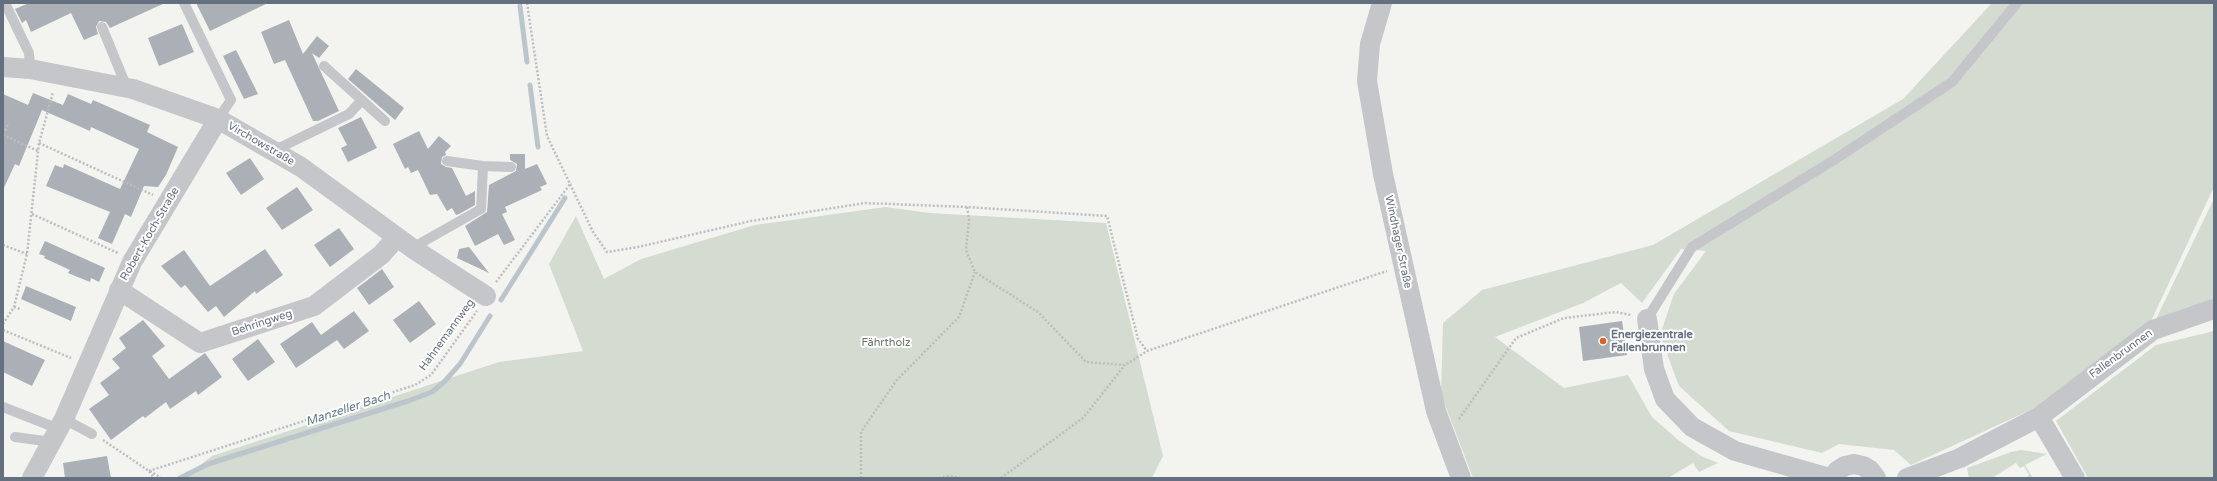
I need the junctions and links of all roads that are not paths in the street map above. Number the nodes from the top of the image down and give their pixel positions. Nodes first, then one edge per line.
1 (5, 3) edge
2 (184, 3) edge
3 (1382, 3) edge
4 (2017, 3) edge
5 (102, 27) dead end
6 (324, 66) dead end
7 (3, 67) edge
8 (30, 69) junction
9 (127, 88) junction
10 (362, 100) junction
11 (218, 119) junction
12 (385, 121) dead end
13 (273, 151) junction
14 (447, 161) dead end
15 (482, 166) junction
16 (511, 167) dead end
17 (405, 242) junction
18 (118, 290) junction
19 (486, 296) road end
20 (2214, 309) edge
21 (1647, 319) joint
22 (3, 407) edge
23 (2038, 417) junction
24 (58, 430) junction
25 (92, 434) road end
26 (15, 437) dead end
27 (32, 478) edge
28 (1461, 478) edge
29 (1831, 478) edge
30 (1876, 478) edge
31 (1907, 478) edge
32 (2075, 478) edge

1 - 8 lane
2 - 11 lane
3 - 28 street, Windhager Straße
4 - 21 lane
5 - 9 lane
6 - 10 lane
7 - 8 street, Virchowstraße
8 - 9 street, Virchowstraße
9 - 11 street, Virchowstraße
10 - 12 lane
10 - 13 lane
11 - 13 street, Virchowstraße
11 - 18 street, Robert-Koch-Straße
13 - 17 street, Virchowstraße
14 - 15 lane
15 - 16 lane
15 - 17 lane
17 - 18 street, Behringweg
17 - 19 street, Virchowstraße
18 - 24 street, Robert-Koch-Straße
20 - 23 street, Fallenbrunnen
21 - 29 street
22 - 24 lane
23 - 31 street, Fallenbrunnen
23 - 32 street
24 - 25 lane
24 - 26 lane
24 - 27 street, Robert-Koch-Straße
29 - 30 street

